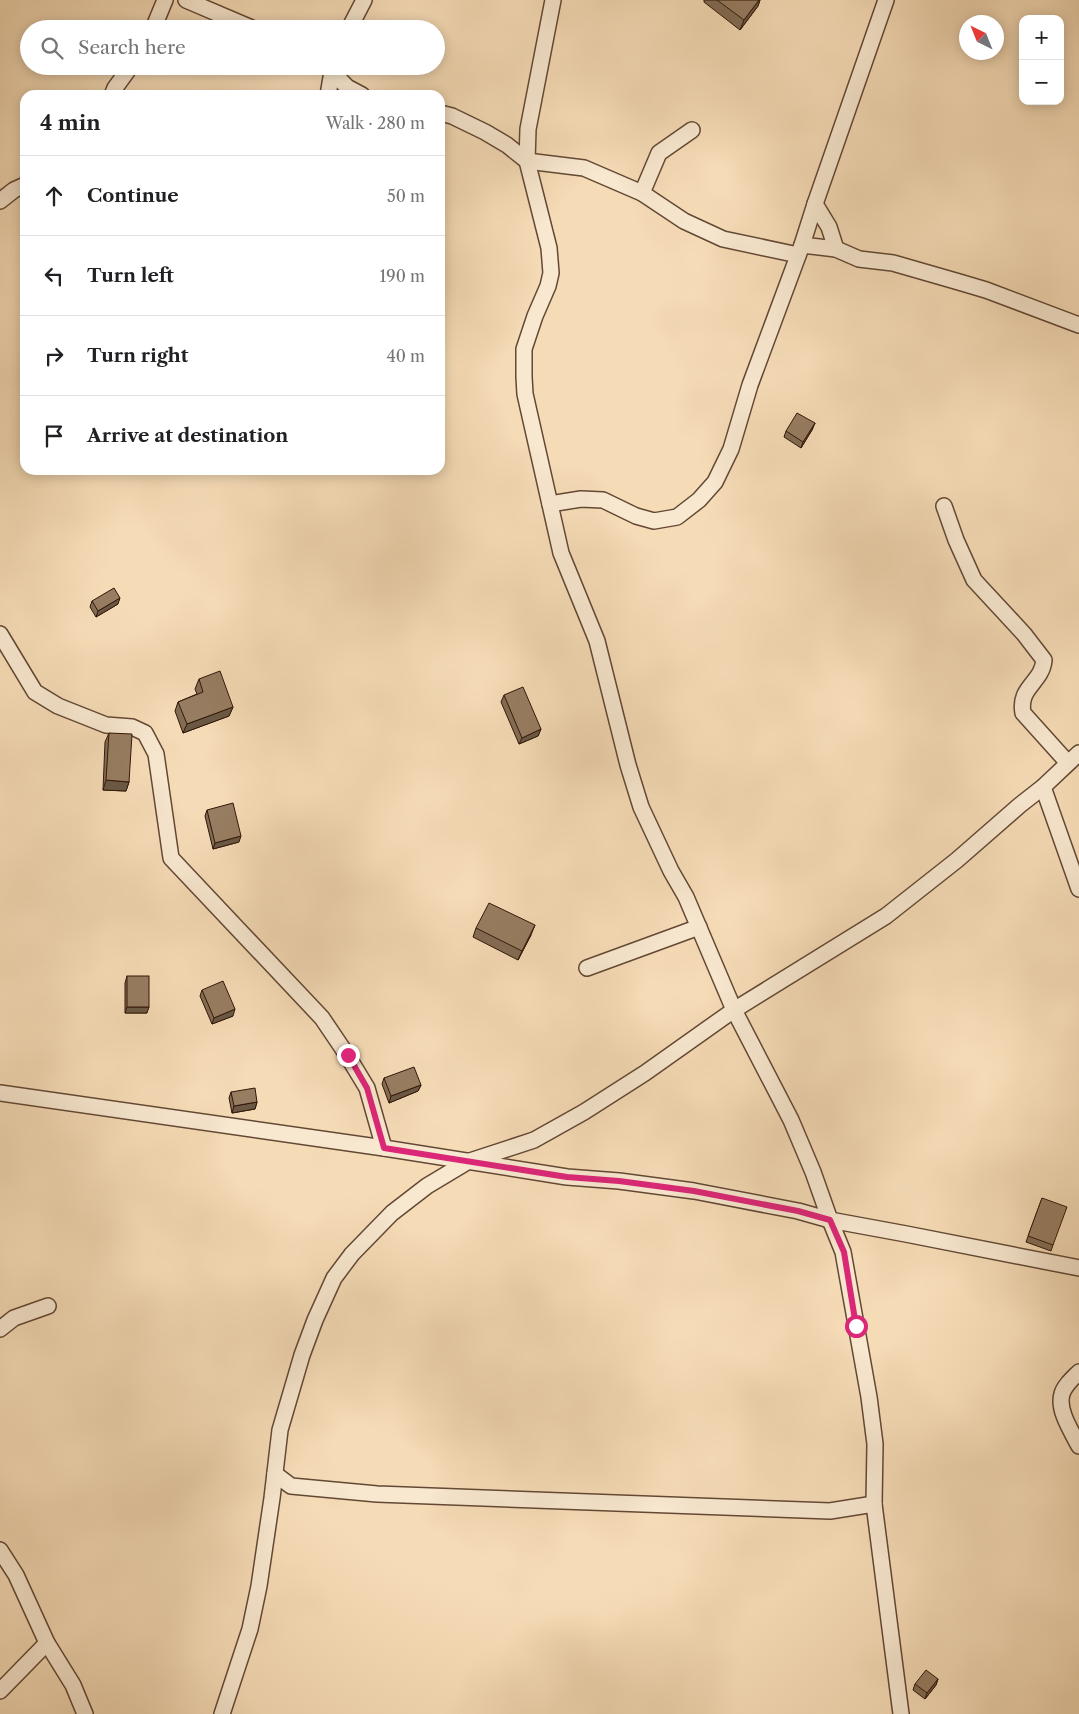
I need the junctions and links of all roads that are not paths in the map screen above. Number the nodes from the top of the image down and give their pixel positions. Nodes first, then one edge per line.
1 (165, 0) edge
2 (186, 0) edge
3 (364, 0) edge
4 (553, 0) edge
5 (886, 0) edge
6 (157, 20) edge
7 (233, 20) edge
8 (354, 20) edge
9 (124, 75) edge
10 (329, 75) edge
11 (336, 75) edge
12 (114, 90) edge
13 (328, 90) edge
14 (353, 90) edge
15 (445, 114) edge
16 (692, 130) dead end
17 (527, 161) junction
18 (20, 187) edge
19 (642, 193) junction
20 (0, 201) edge
21 (814, 204) junction
22 (836, 249) junction
23 (800, 250) junction
24 (1079, 325) edge
25 (550, 504) junction
26 (944, 506) dead end
27 (0, 634) edge
28 (1074, 758) edge
29 (1043, 786) junction
30 (1079, 889) edge
31 (699, 927) junction
32 (587, 968) dead end
33 (734, 1010) junction
34 (0, 1093) edge
35 (384, 1148) junction
36 (467, 1162) junction
37 (830, 1220) junction
38 (1079, 1268) edge
39 (48, 1306) dead end
40 (0, 1329) edge
41 (1079, 1372) edge
42 (1079, 1446) edge
43 (275, 1474) junction
44 (291, 1486) junction
45 (272, 1498) junction
46 (874, 1504) junction
47 (0, 1550) edge
48 (47, 1643) junction
49 (0, 1691) edge
50 (85, 1714) edge
51 (222, 1714) edge
52 (901, 1714) edge

1 - 6 street
2 - 7 street
3 - 8 street
4 - 17 street
5 - 21 street
9 - 12 street
10 - 13 street
11 - 14 street
15 - 17 street
16 - 19 street
17 - 19 street
17 - 25 street
18 - 20 street
19 - 23 street
21 - 22 street
21 - 23 street
22 - 23 street
22 - 24 street
23 - 25 street
25 - 31 street
26 - 28 street
27 - 35 street
28 - 29 street
29 - 30 street
29 - 33 street
31 - 32 street
31 - 33 street
33 - 36 street
33 - 37 street
34 - 35 street
35 - 36 street
36 - 37 street
36 - 43 street
37 - 38 street
37 - 46 street
39 - 40 street
41 - 42 street
43 - 44 street
43 - 45 street
44 - 45 street
44 - 46 street
45 - 51 street
46 - 52 street
47 - 48 street
48 - 49 street
48 - 50 street

